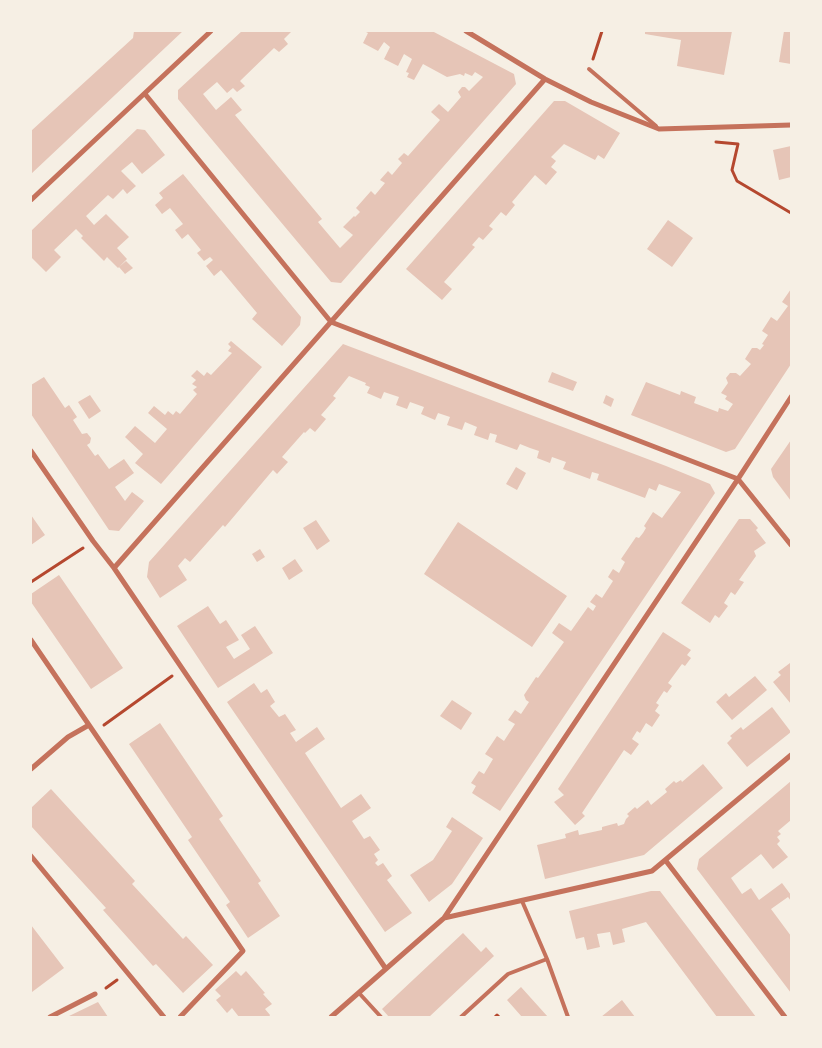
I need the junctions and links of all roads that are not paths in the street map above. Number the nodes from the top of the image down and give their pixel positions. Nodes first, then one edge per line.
1 (211, 31) edge
2 (466, 31) edge
3 (590, 69) road end
4 (545, 79) junction
5 (145, 94) junction
6 (791, 125) edge
7 (658, 129) junction
8 (31, 200) edge
9 (331, 322) junction
10 (791, 397) edge
11 (31, 450) edge
12 (738, 479) junction
13 (791, 545) edge
14 (114, 568) junction
15 (31, 640) edge
16 (89, 725) junction
17 (791, 755) edge
18 (31, 769) edge
19 (31, 856) edge
20 (666, 860) junction
21 (522, 901) junction
22 (444, 918) junction
23 (546, 959) junction
24 (386, 969) junction
25 (359, 993) junction
26 (95, 994) road end
27 (50, 1017) edge
28 (164, 1017) edge
29 (180, 1017) edge
30 (331, 1017) edge
31 (381, 1017) edge
32 (461, 1017) edge
33 (568, 1017) edge
34 (785, 1017) edge

1 - 5 street
2 - 4 street
3 - 7 lane
4 - 7 street
4 - 9 street
5 - 8 street
5 - 9 street
6 - 7 street
9 - 12 street
9 - 14 street
10 - 12 street
11 - 14 street
12 - 13 street
12 - 22 street
14 - 24 street
15 - 16 street
16 - 18 street
16 - 29 street
17 - 20 street
19 - 28 street
20 - 21 street
20 - 34 street
21 - 22 street
21 - 23 lane
22 - 24 street
23 - 32 lane
23 - 33 lane
24 - 25 street
25 - 30 street
25 - 31 lane
26 - 27 street

